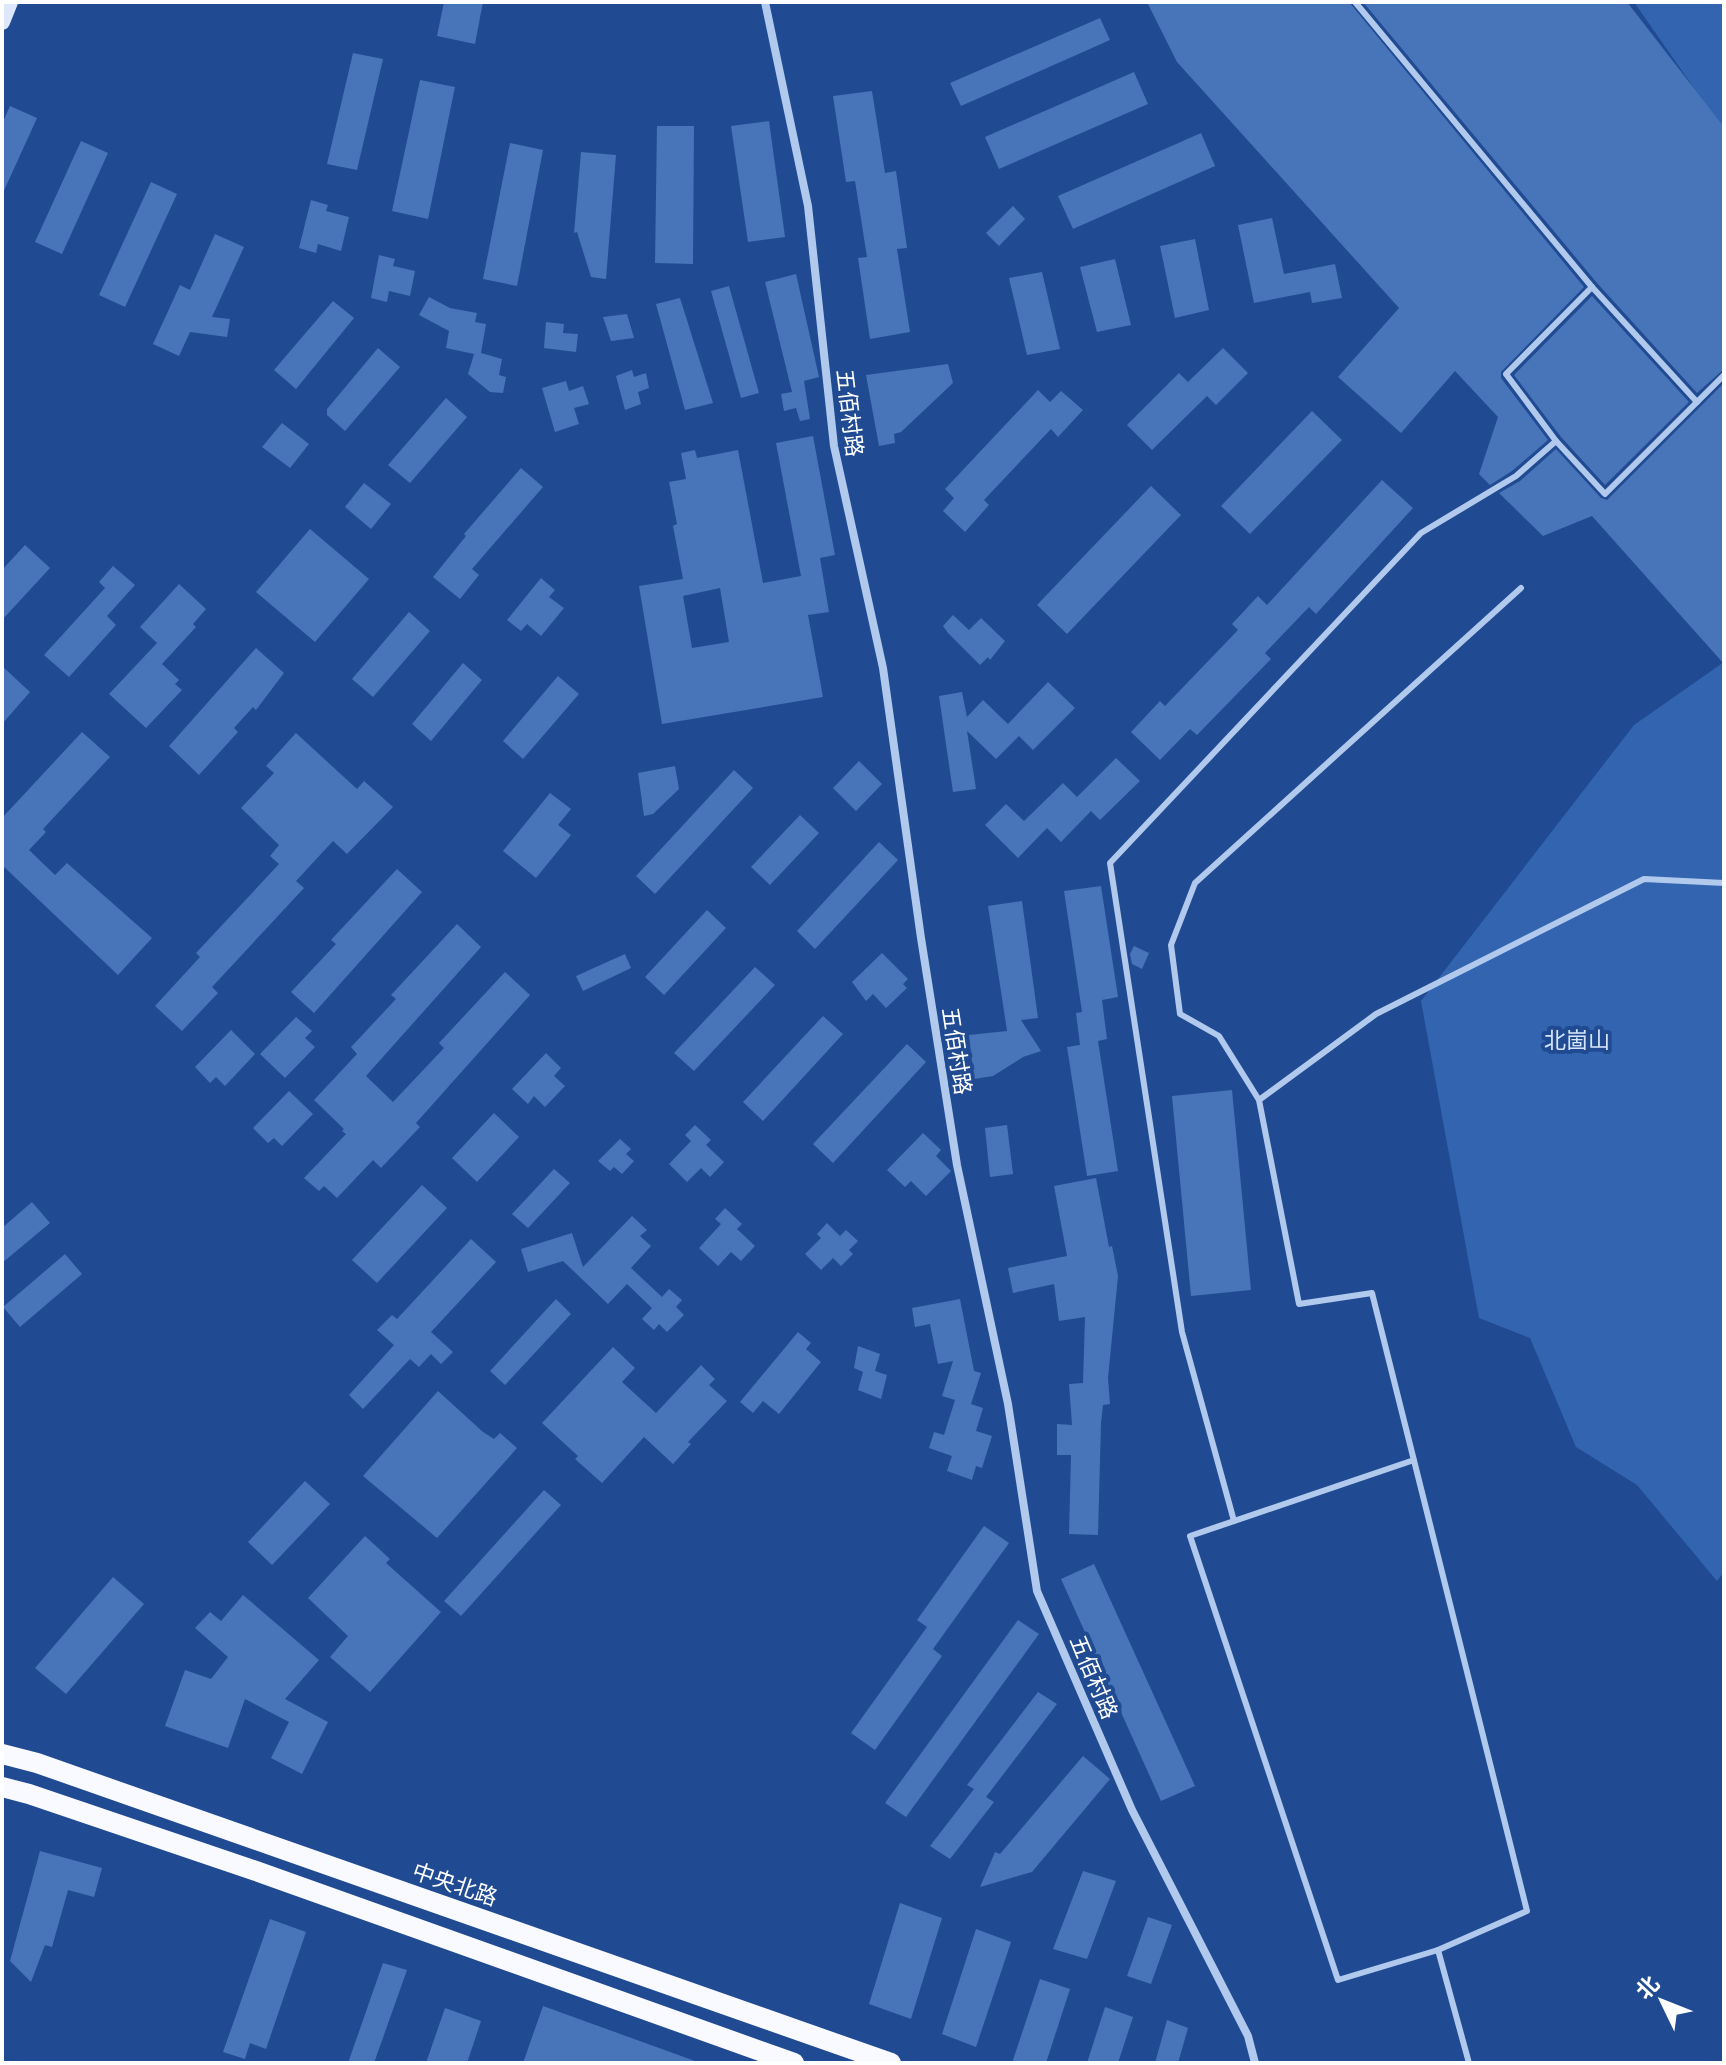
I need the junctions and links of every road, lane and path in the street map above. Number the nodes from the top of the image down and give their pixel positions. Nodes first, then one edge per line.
1 (10, 2) edge
2 (765, 2) edge
3 (1355, 2) edge
4 (2, 22) edge
5 (1592, 287) junction
6 (1724, 375) edge
7 (1697, 402) junction
8 (1556, 441) junction
9 (1521, 588) dead end
10 (1724, 883) edge
11 (1259, 1100) junction
12 (1414, 1460) junction
13 (1234, 1521) junction
14 (2, 1754) edge
15 (2, 1787) edge
16 (1438, 1950) junction
17 (794, 2063) edge
18 (891, 2063) edge
19 (1255, 2063) edge
20 (1469, 2063) edge

1 - 4 main road
2 - 19 street, 五佰村路
3 - 5 lane
5 - 7 lane
5 - 8 lane
6 - 7 lane
7 - 8 lane
8 - 13 lane
9 - 11 lane
10 - 11 lane
11 - 12 lane
12 - 13 lane
12 - 16 lane
13 - 16 lane
14 - 18 main road, 中央北路
15 - 17 main road
16 - 20 lane

